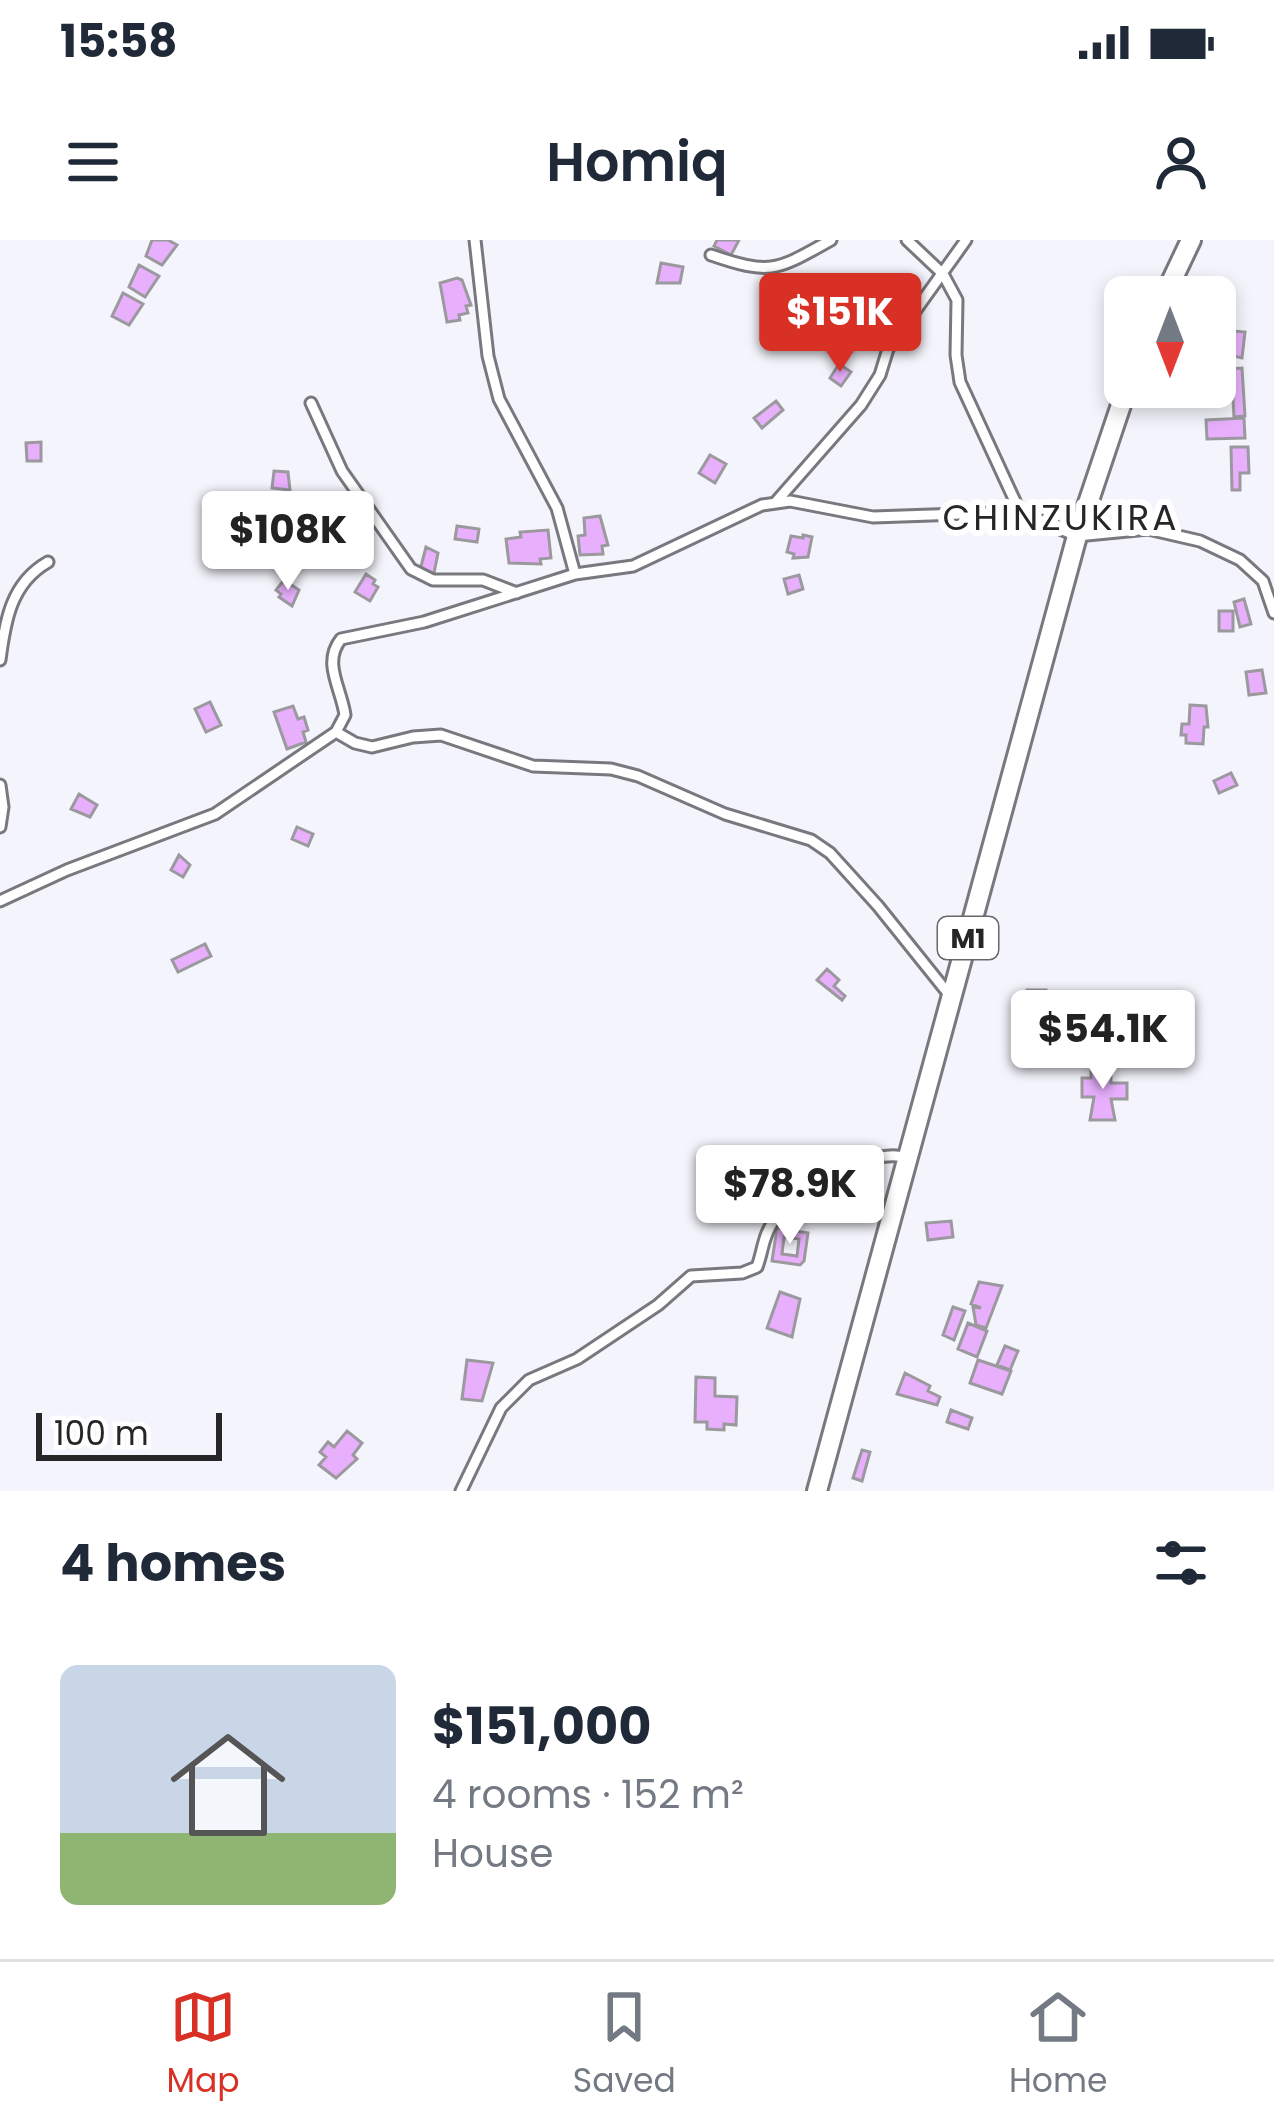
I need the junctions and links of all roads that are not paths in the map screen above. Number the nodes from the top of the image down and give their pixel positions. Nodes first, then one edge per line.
1 (475, 240) edge
2 (831, 240) edge
3 (907, 240) edge
4 (966, 240) edge
5 (1191, 240) edge
6 (711, 256) dead end
7 (943, 274) junction
8 (1174, 276) edge
9 (311, 403) dead end
10 (1119, 408) edge
11 (775, 502) junction
12 (1020, 512) junction
13 (1077, 536) junction
14 (48, 562) dead end
15 (574, 574) junction
16 (1269, 580) edge
17 (517, 593) junction
18 (1274, 613) edge
19 (0, 660) edge
20 (336, 732) junction
21 (0, 785) edge
22 (0, 827) edge
23 (0, 901) edge
24 (952, 998) junction
25 (908, 1158) junction
26 (461, 1491) edge
27 (817, 1491) edge

1 - 15 street
2 - 6 street
3 - 7 street
4 - 7 street
5 - 8 highway
7 - 11 street
7 - 12 street
9 - 17 street
10 - 13 highway, M1
11 - 12 street
11 - 15 street
12 - 13 street
13 - 16 street
13 - 24 highway, M1
14 - 19 street
15 - 17 street
16 - 18 street
17 - 20 street
20 - 23 street
20 - 24 street
21 - 22 street
24 - 25 highway, M1
25 - 26 street
25 - 27 highway, M1

